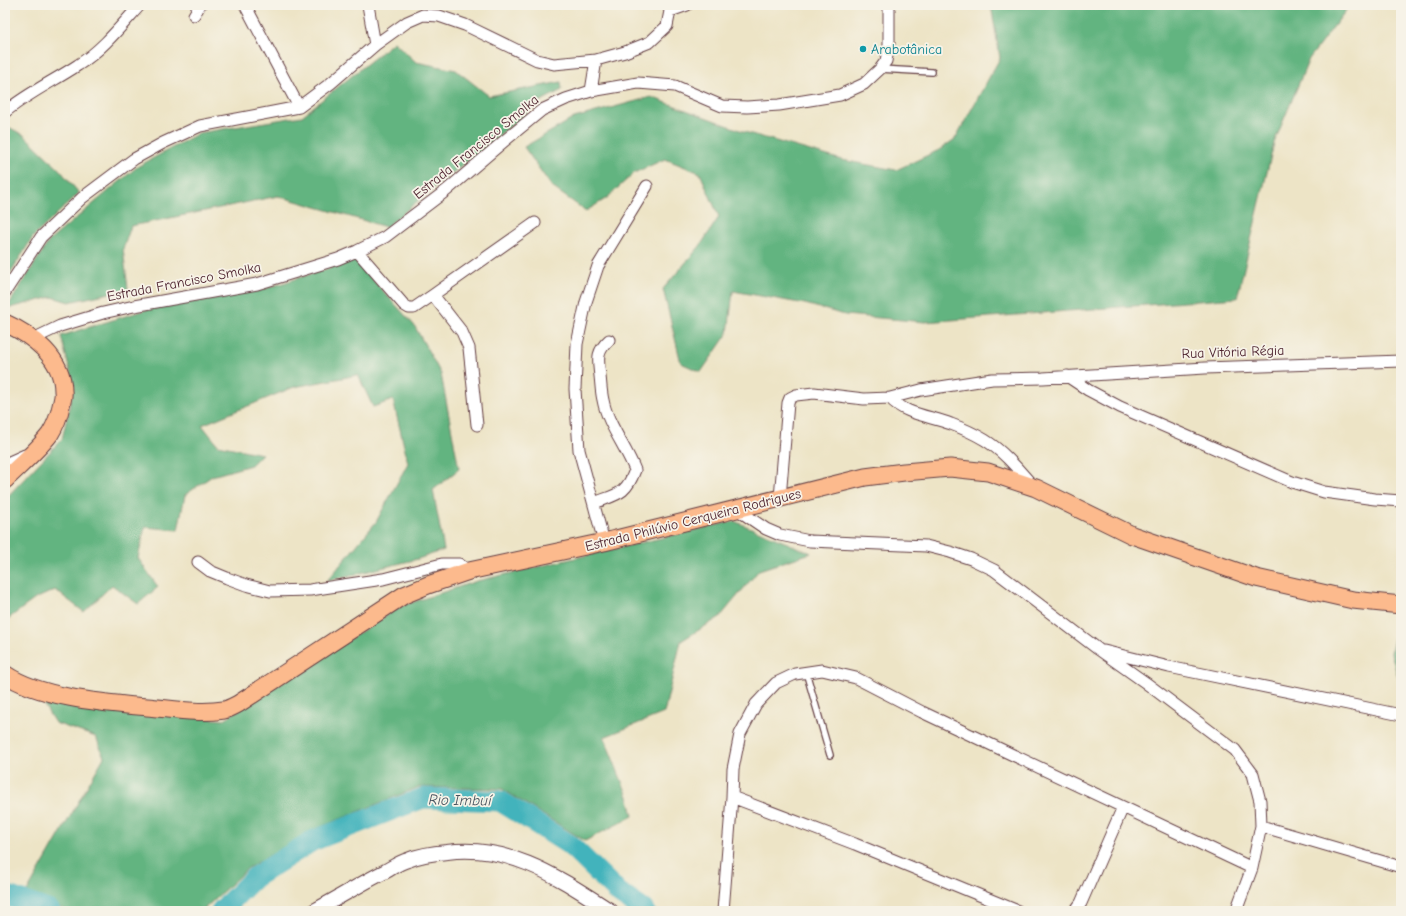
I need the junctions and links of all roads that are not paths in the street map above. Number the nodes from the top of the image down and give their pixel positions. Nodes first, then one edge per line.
1 (140, 5) edge
2 (245, 5) edge
3 (368, 5) edge
4 (687, 5) edge
5 (889, 5) edge
6 (669, 8) edge
7 (375, 45) junction
8 (596, 60) junction
9 (880, 69) junction
10 (932, 72) dead end
11 (591, 91) junction
12 (299, 107) junction
13 (5, 112) edge
14 (647, 186) dead end
15 (535, 223) dead end
16 (357, 251) junction
17 (5, 292) edge
18 (433, 295) junction
19 (5, 323) edge
20 (33, 339) junction
21 (609, 340) dead end
22 (1401, 361) edge
23 (1067, 376) junction
24 (890, 398) junction
25 (477, 425) dead end
26 (35, 450) junction
27 (5, 464) edge
28 (5, 480) edge
29 (1036, 488) junction
30 (780, 498) junction
31 (1401, 501) edge
32 (594, 503) junction
33 (738, 510) junction
34 (604, 542) junction
35 (198, 562) dead end
36 (469, 572) junction
37 (1401, 605) edge
38 (1098, 649) junction
39 (806, 672) junction
40 (5, 674) edge
41 (1401, 715) edge
42 (830, 755) dead end
43 (732, 797) junction
44 (1123, 807) junction
45 (1261, 826) junction
46 (1252, 868) junction
47 (1401, 868) edge
48 (314, 911) edge
49 (612, 911) edge
50 (723, 911) edge
51 (1018, 911) edge
52 (1075, 911) edge
53 (1236, 911) edge

1 - 13 street
2 - 12 street
3 - 7 street
4 - 6 street
5 - 9 street, Estrada Francisco Smolka
6 - 8 street
7 - 8 street
7 - 12 street
8 - 11 street
9 - 10 lane
9 - 11 street, Estrada Francisco Smolka
11 - 16 street, Estrada Francisco Smolka
12 - 17 street
14 - 32 street
15 - 18 street
16 - 18 street
16 - 20 street, Estrada Francisco Smolka
18 - 25 street
19 - 20 main road
20 - 26 main road
21 - 32 street
22 - 23 street, Rua Vitória Régia
23 - 24 street, Rua Vitória Régia
23 - 31 street
24 - 29 street
24 - 30 street, Rua Vitória Régia
26 - 27 street
26 - 28 main road
29 - 30 main road, Estrada Philúvio Cerqueira Rodrigues
29 - 37 main road, Estrada Philúvio Cerqueira Rodrigues
30 - 33 main road, Estrada Philúvio Cerqueira Rodrigues
32 - 34 street
33 - 34 main road, Estrada Philúvio Cerqueira Rodrigues
33 - 38 street
34 - 36 main road, Estrada Philúvio Cerqueira Rodrigues
35 - 36 street
36 - 40 main road, Estrada Philúvio Cerqueira Rodrigues
38 - 41 street
38 - 45 street
39 - 42 lane
39 - 43 street
39 - 44 street
43 - 50 street
43 - 51 street
44 - 46 street
44 - 52 street
45 - 46 street
45 - 47 street
46 - 53 street
48 - 49 street

